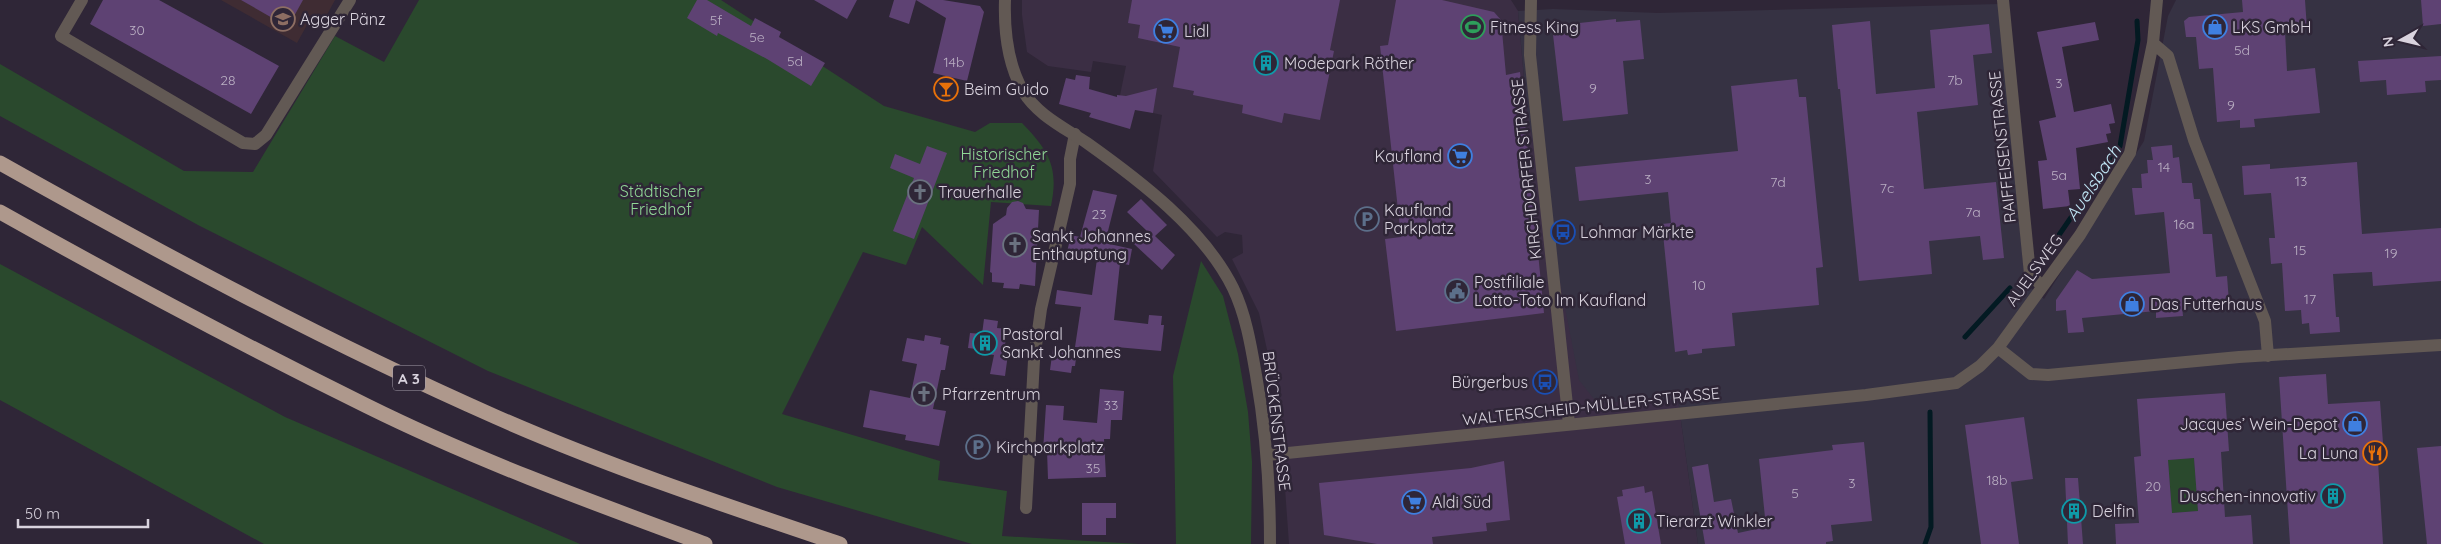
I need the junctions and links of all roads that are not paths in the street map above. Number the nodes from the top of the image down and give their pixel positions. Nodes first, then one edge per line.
1 (82, 0) edge
2 (350, 0) edge
3 (1005, 0) edge
4 (1532, 0) edge
5 (2004, 0) edge
6 (2156, 0) edge
7 (2153, 42) junction
8 (1075, 134) junction
9 (0, 163) edge
10 (0, 212) edge
11 (2042, 286) junction
12 (2441, 345) edge
13 (1998, 348) junction
14 (2268, 356) junction
15 (1919, 388) joint
16 (1569, 424) junction
17 (1267, 455) junction
18 (1026, 508) dead end
19 (704, 544) edge
20 (840, 544) edge
21 (1270, 544) edge

1 - 2 street
3 - 8 street, BRÜCKENSTRASSE
4 - 16 street, KIRCHDORFER STRASSE
5 - 11 street, RAIFFEISENSTRASSE
6 - 7 street, AUELSWEG
7 - 11 street, AUELSWEG
7 - 14 street
8 - 17 street, BRÜCKENSTRASSE
8 - 18 street
9 - 20 highway, A 3
10 - 19 highway
11 - 13 street, AUELSWEG
12 - 14 street
13 - 14 street
13 - 15 street, AUELSWEG
15 - 16 street, WALTERSCHEID-MÜLLER-STRASSE
16 - 17 street, WALTERSCHEID-MÜLLER-STRASSE
17 - 21 street, BRÜCKENSTRASSE

